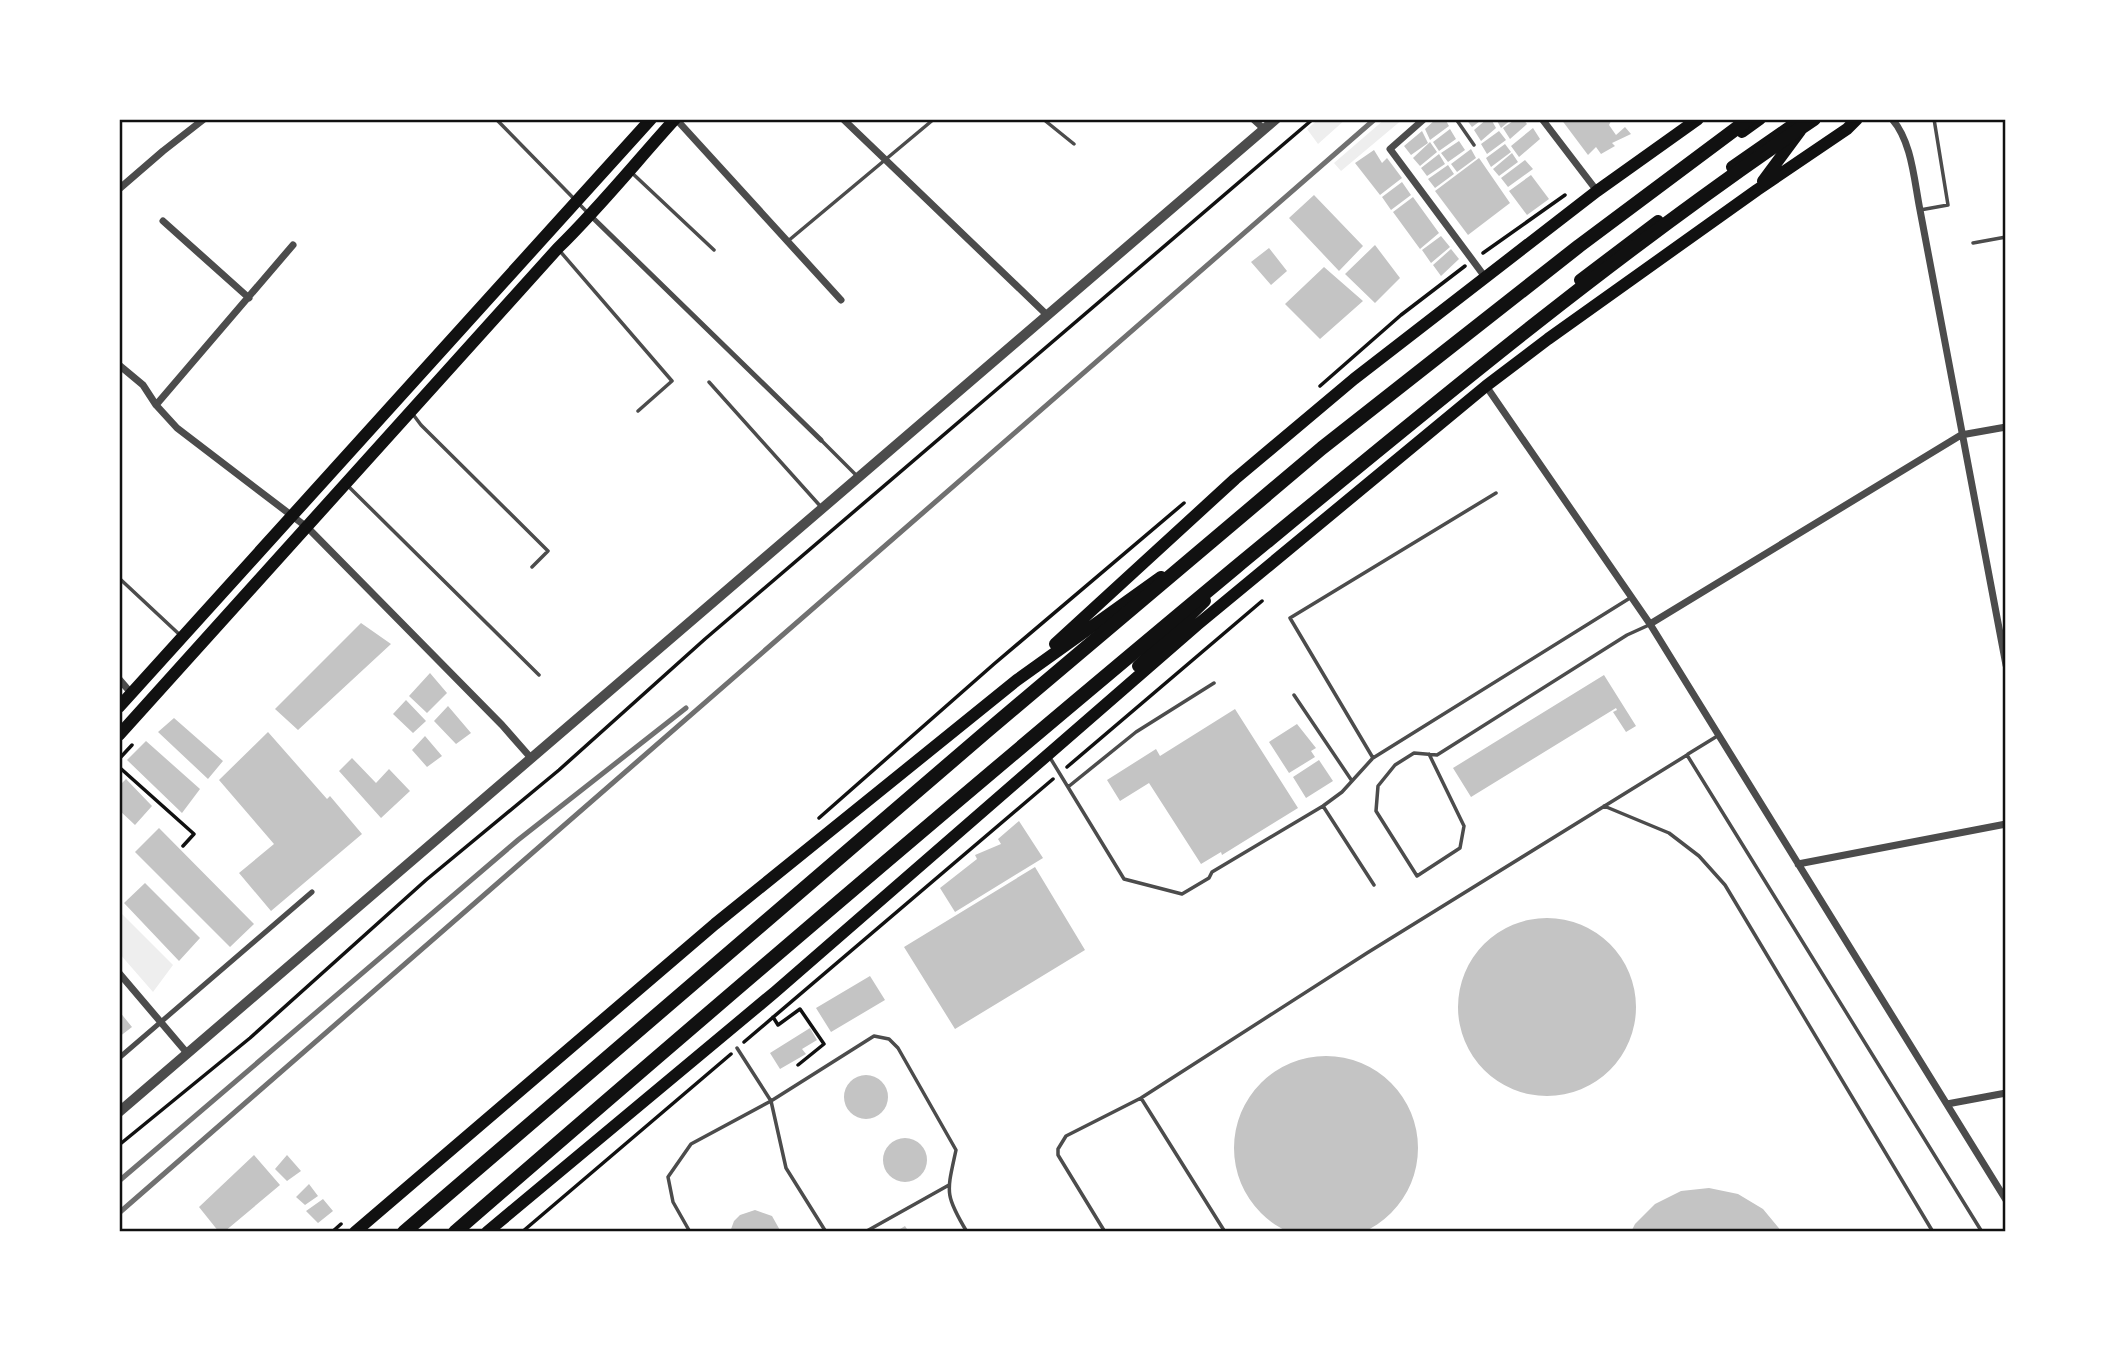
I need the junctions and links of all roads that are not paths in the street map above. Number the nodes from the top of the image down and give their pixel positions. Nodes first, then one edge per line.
1 (204, 119) edge
2 (496, 119) edge
3 (651, 119) edge
4 (676, 119) edge
5 (843, 119) edge
6 (934, 119) edge
7 (1043, 119) edge
8 (1253, 119) edge
9 (1276, 119) edge
10 (1424, 119) edge
11 (1456, 119) edge
12 (1542, 119) edge
13 (1749, 119) edge
14 (1760, 119) edge
15 (1801, 119) edge
16 (1812, 119) edge
17 (1857, 119) edge
18 (1892, 119) edge
19 (1934, 119) edge
20 (1699, 120) edge
21 (1264, 129) junction
22 (1074, 144) dead end
23 (1474, 145) dead end
24 (884, 159) junction
25 (628, 169) junction
26 (119, 189) edge
27 (1757, 190) junction
28 (1598, 191) junction
29 (578, 202) junction
30 (1920, 210) junction
31 (591, 216) junction
32 (163, 220) dead end
33 (2006, 237) edge
34 (788, 241) junction
35 (1973, 243) dead end
36 (293, 245) dead end
37 (558, 248) junction
38 (714, 250) dead end
39 (1485, 277) junction
40 (248, 298) junction
41 (841, 300) dead end
42 (1046, 316) junction
43 (119, 365) edge
44 (709, 382) dead end
45 (1486, 386) junction
46 (156, 405) junction
47 (638, 411) dead end
48 (410, 412) junction
49 (2006, 427) edge
50 (1961, 435) junction
51 (821, 440) joint
52 (859, 477) junction
53 (345, 484) junction
54 (1496, 493) dead end
55 (823, 509) junction
56 (293, 517) junction
57 (308, 527) junction
58 (533, 567) dead end
59 (119, 578) edge
60 (1632, 597) junction
61 (1650, 624) junction
62 (182, 636) junction
63 (2006, 665) edge
64 (539, 675) dead end
65 (119, 679) edge
66 (1017, 680) junction
67 (1214, 683) dead end
68 (131, 693) junction
69 (1294, 695) dead end
70 (119, 708) edge
71 (1072, 734) junction
72 (119, 735) edge
73 (1718, 735) junction
74 (1047, 754) junction
75 (1429, 754) junction
76 (1687, 755) junction
77 (531, 758) junction
78 (1373, 758) junction
79 (1352, 781) junction
80 (1068, 787) junction
81 (1323, 806) junction
82 (1604, 806) junction
83 (2006, 824) edge
84 (1798, 864) junction
85 (1374, 885) dead end
86 (312, 892) dead end
87 (119, 973) edge
88 (161, 1022) junction
89 (737, 1048) road end
90 (187, 1053) junction
91 (119, 1058) edge
92 (2006, 1093) edge
93 (1141, 1098) junction
94 (771, 1101) junction
95 (1947, 1104) junction
96 (119, 1112) edge
97 (949, 1184) junction
98 (2006, 1200) edge
99 (355, 1232) edge
100 (404, 1232) edge
101 (455, 1232) edge
102 (487, 1232) edge
103 (690, 1232) edge
104 (826, 1232) edge
105 (865, 1232) edge
106 (967, 1232) edge
107 (1105, 1232) edge
108 (1225, 1232) edge
109 (1933, 1232) edge
110 (1982, 1232) edge

1 - 26 street
2 - 29 lane
3 - 29 highway
4 - 25 highway
4 - 34 street
5 - 24 street
6 - 24 lane
7 - 22 lane
8 - 21 street
9 - 21 street
10 - 39 street
11 - 23 lane
12 - 28 street
13 - 100 highway
14 - 66 highway
15 - 71 highway
16 - 27 highway
16 - 101 highway
17 - 27 highway
18 - 30 street
19 - 30 lane
20 - 28 highway
21 - 42 street
24 - 34 lane
24 - 42 street
25 - 31 highway
25 - 38 lane
27 - 45 highway
28 - 39 highway
29 - 31 lane
29 - 56 highway
30 - 50 street
31 - 37 highway
31 - 51 street
32 - 40 street
33 - 35 lane
34 - 41 street
36 - 40 street
37 - 47 lane
37 - 48 highway
39 - 66 highway
40 - 46 street
42 - 52 street
43 - 46 street
44 - 55 lane
45 - 60 street
45 - 71 highway
46 - 56 street
48 - 53 highway
48 - 58 lane
49 - 50 street
50 - 61 street
50 - 63 street
51 - 52 lane
52 - 55 street
53 - 57 highway
53 - 64 lane
54 - 78 lane
55 - 77 street
56 - 57 street
56 - 62 highway
57 - 72 highway
57 - 77 street
59 - 62 lane
60 - 61 street
60 - 78 lane
61 - 73 street
61 - 75 lane
62 - 68 highway
65 - 68 street
66 - 99 highway
67 - 80 lane
68 - 70 highway
69 - 79 lane
71 - 74 highway
73 - 76 lane
73 - 84 street
74 - 80 lane
74 - 102 highway
75 - 75 lane
76 - 82 lane
76 - 110 lane
77 - 90 street
78 - 79 lane
79 - 81 lane
80 - 81 lane
81 - 85 lane
82 - 93 lane
82 - 109 lane
83 - 84 street
84 - 95 street
86 - 88 street
87 - 88 street
88 - 90 street
88 - 91 street
89 - 94 lane
90 - 96 street
92 - 95 street
93 - 107 lane
93 - 108 lane
94 - 97 lane
94 - 103 lane
94 - 104 lane
95 - 98 street
97 - 105 lane
97 - 106 lane

